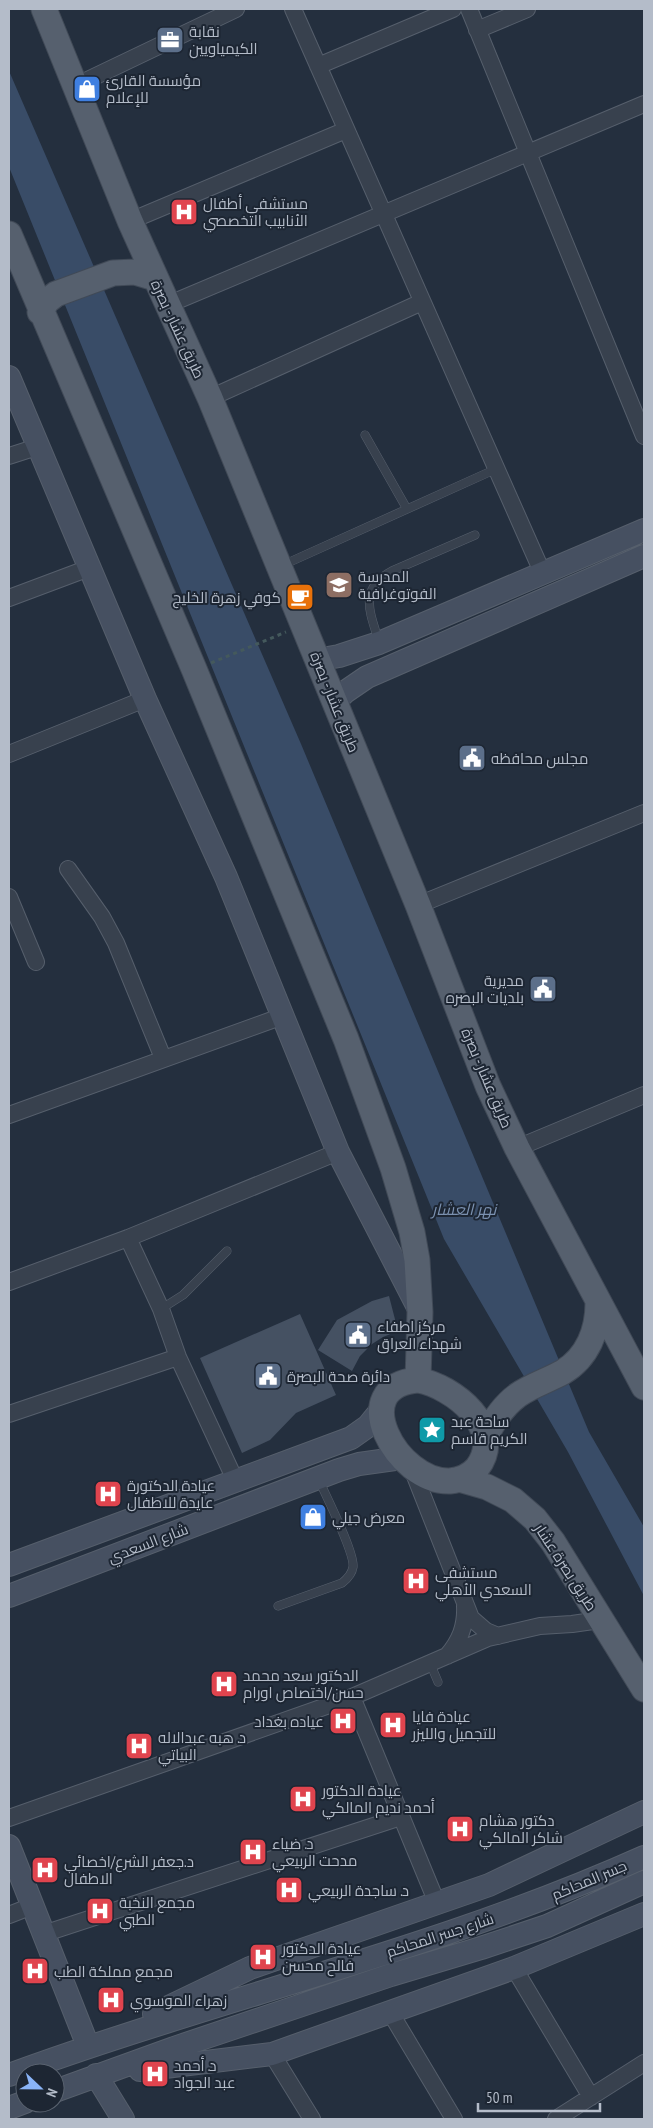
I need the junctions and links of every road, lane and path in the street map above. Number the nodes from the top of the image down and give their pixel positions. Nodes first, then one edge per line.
1 (44, 9) edge
2 (236, 9) edge
3 (292, 9) edge
4 (453, 9) edge
5 (469, 9) edge
6 (527, 9) edge
7 (477, 30) junction
8 (318, 66) junction
9 (74, 86) junction
10 (644, 104) edge
11 (346, 130) junction
12 (528, 153) junction
13 (384, 214) junction
14 (130, 221) junction
15 (9, 234) edge
16 (155, 278) junction
17 (422, 302) junction
18 (167, 305) junction
19 (40, 312) junction
20 (9, 377) edge
21 (210, 398) junction
22 (365, 434) dead end
23 (644, 436) edge
24 (38, 447) junction
25 (9, 456) edge
26 (496, 469) junction
27 (406, 509) junction
28 (644, 530) edge
29 (475, 535) dead end
30 (644, 556) edge
31 (279, 567) junction
32 (89, 568) junction
33 (543, 574) junction
34 (9, 598) edge
35 (291, 630) dead end
36 (379, 643) junction
37 (317, 660) junction
38 (208, 664) dead end
39 (145, 699) junction
40 (335, 702) junction
41 (9, 754) edge
42 (643, 817) edge
43 (68, 869) dead end
44 (9, 897) edge
45 (418, 906) junction
46 (36, 962) dead end
47 (283, 1016) junction
48 (163, 1058) junction
49 (644, 1094) edge
50 (9, 1115) edge
51 (517, 1148) junction
52 (338, 1152) junction
53 (128, 1238) junction
54 (227, 1251) dead end
55 (9, 1282) edge
56 (598, 1303) junction
57 (161, 1309) junction
58 (420, 1312) junction
59 (178, 1357) junction
60 (642, 1379) edge
61 (418, 1380) junction
62 (381, 1410) junction
63 (9, 1414) edge
64 (486, 1438) junction
65 (406, 1462) junction
66 (318, 1478) junction
67 (459, 1479) junction
68 (236, 1482) junction
69 (9, 1564) edge
70 (9, 1596) edge
71 (465, 1604) junction
72 (278, 1606) dead end
73 (600, 1620) junction
74 (498, 1636) junction
75 (447, 1656) junction
76 (430, 1663) junction
77 (438, 1682) dead end
78 (644, 1689) edge
79 (352, 1697) junction
80 (644, 1812) edge
81 (401, 1816) junction
82 (9, 1818) edge
83 (9, 1846) edge
84 (644, 1857) edge
85 (644, 1882) edge
86 (437, 1903) junction
87 (534, 1903) joint
88 (32, 1906) junction
89 (644, 1914) edge
90 (9, 1915) edge
91 (43, 1934) junction
92 (514, 1968) junction
93 (390, 2012) junction
94 (88, 2046) junction
95 (272, 2054) junction
96 (644, 2062) edge
97 (9, 2075) edge
98 (96, 2075) junction
99 (65, 2087) edge
100 (591, 2097) junction
101 (124, 2119) edge
102 (312, 2119) edge
103 (454, 2119) edge
104 (556, 2119) edge

1 - 9 main road, طريق عشار - بصرة
2 - 9 street
3 - 8 street
4 - 8 street
5 - 7 street
6 - 7 street
7 - 12 street
8 - 11 street
9 - 14 main road, طريق عشار - بصرة
10 - 12 street
11 - 13 street
11 - 14 street
12 - 13 street
12 - 23 street
13 - 17 street
13 - 18 street
14 - 16 main road, طريق عشار - بصرة
15 - 19 main road
16 - 18 main road, طريق عشار - بصرة
16 - 19 main road
17 - 21 street
17 - 26 street
18 - 21 main road, طريق عشار - بصرة
19 - 58 main road
20 - 24 main road
21 - 31 main road, طريق عشار - بصرة
22 - 27 lane
24 - 25 street
24 - 32 main road
26 - 27 lane
26 - 33 street
27 - 31 lane
28 - 33 main road
29 - 36 lane
30 - 40 main road
31 - 37 main road, طريق عشار - بصرة
32 - 34 street
32 - 39 main road
33 - 36 main road
35 - 38 path
36 - 37 main road
37 - 40 main road, طريق عشار - بصرة
39 - 41 street
39 - 47 main road
40 - 45 main road, طريق عشار - بصرة
42 - 45 street
43 - 48 street
44 - 46 street
45 - 51 main road, طريق عشار - بصرة
47 - 48 street
47 - 52 main road
48 - 50 street
49 - 51 street
51 - 56 main road, طريق عشار - بصرة
52 - 53 street
52 - 58 main road
53 - 55 street
53 - 57 street
54 - 57 lane
56 - 60 main road, طريق عشار - بصرة
56 - 64 main road
57 - 59 street
58 - 61 main road
59 - 63 street
59 - 68 street
61 - 62 main road
61 - 64 main road
62 - 65 main road
62 - 68 main road, شارع السعدي
64 - 67 main road
65 - 66 main road, شارع السعدي
65 - 67 main road
65 - 71 street
66 - 70 main road, شارع السعدي
66 - 72 lane
67 - 73 main road, طريق بصرة عشار
68 - 69 main road, شارع السعدي
71 - 74 street
71 - 75 street
73 - 74 street
73 - 78 main road, طريق بصرة عشار
74 - 75 street
75 - 76 street
76 - 77 lane
76 - 79 street
79 - 81 street
79 - 82 street
80 - 86 main road
81 - 86 street
81 - 91 street
83 - 88 main road
84 - 87 main road, جسر المحاكم
85 - 98 main road, جسر المحاكم
86 - 94 main road
87 - 94 main road, شارع جسر المحاكم
88 - 90 street
88 - 91 main road
89 - 92 main road
91 - 94 main road
92 - 93 main road
92 - 100 street
93 - 95 main road
93 - 103 street
94 - 97 main road
95 - 98 main road
95 - 102 street
96 - 100 street
98 - 99 main road
98 - 101 main road
100 - 104 street

